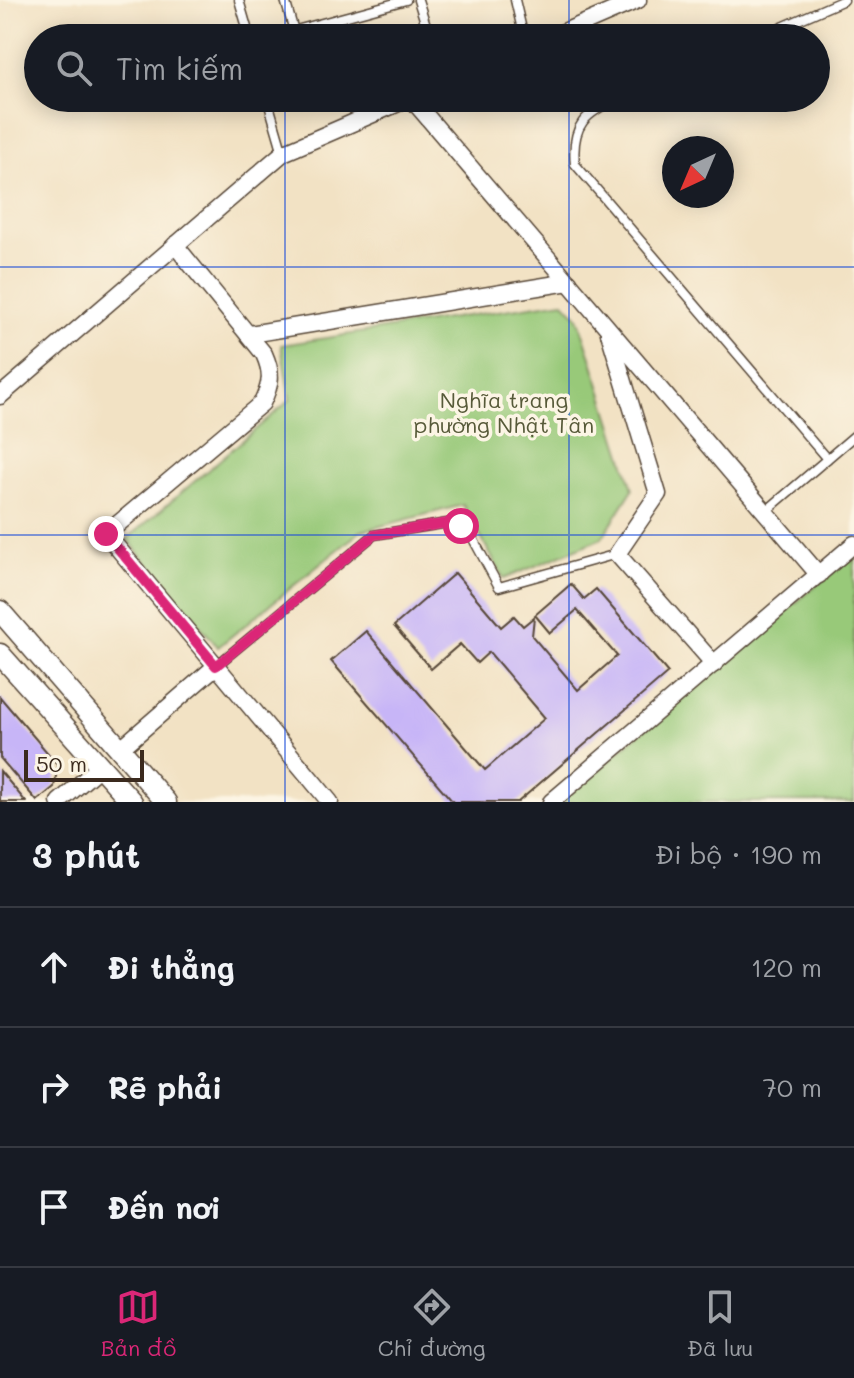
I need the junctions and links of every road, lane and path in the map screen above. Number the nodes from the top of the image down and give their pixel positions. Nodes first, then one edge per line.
1 (239, 0) edge
2 (285, 0) edge
3 (406, 0) edge
4 (418, 0) edge
5 (515, 0) edge
6 (638, 0) edge
7 (844, 0) edge
8 (246, 24) edge
9 (292, 24) edge
10 (319, 24) edge
11 (426, 24) edge
12 (521, 24) edge
13 (582, 24) edge
14 (789, 24) edge
15 (271, 112) edge
16 (378, 112) edge
17 (422, 112) edge
18 (593, 112) edge
19 (283, 153) junction
20 (175, 245) junction
21 (569, 282) junction
22 (607, 327) junction
23 (250, 334) junction
24 (0, 396) edge
25 (854, 436) edge
26 (827, 459) junction
27 (764, 513) junction
28 (854, 544) edge
29 (617, 554) junction
30 (819, 575) junction
31 (0, 611) edge
32 (1, 656) edge
33 (714, 664) junction
34 (216, 666) junction
35 (120, 749) junction
36 (101, 766) junction
37 (59, 802) edge
38 (132, 802) edge
39 (166, 802) edge
40 (330, 802) edge
41 (551, 802) edge

1 - 8 lane
2 - 9 lane
3 - 10 lane
4 - 11 lane
5 - 12 lane
6 - 13 street
7 - 14 lane
15 - 19 lane
16 - 19 street
17 - 21 street
18 - 26 lane
19 - 20 street
20 - 23 street
20 - 24 street
21 - 22 street
21 - 23 street
22 - 27 street
22 - 29 street
23 - 34 street
25 - 26 lane
26 - 27 lane
27 - 30 street
28 - 30 street
29 - 33 street
29 - 34 lane
30 - 33 street
31 - 35 street
32 - 36 street
33 - 41 street
34 - 35 street
34 - 40 street
35 - 36 street
35 - 39 street
36 - 37 street
36 - 38 street

